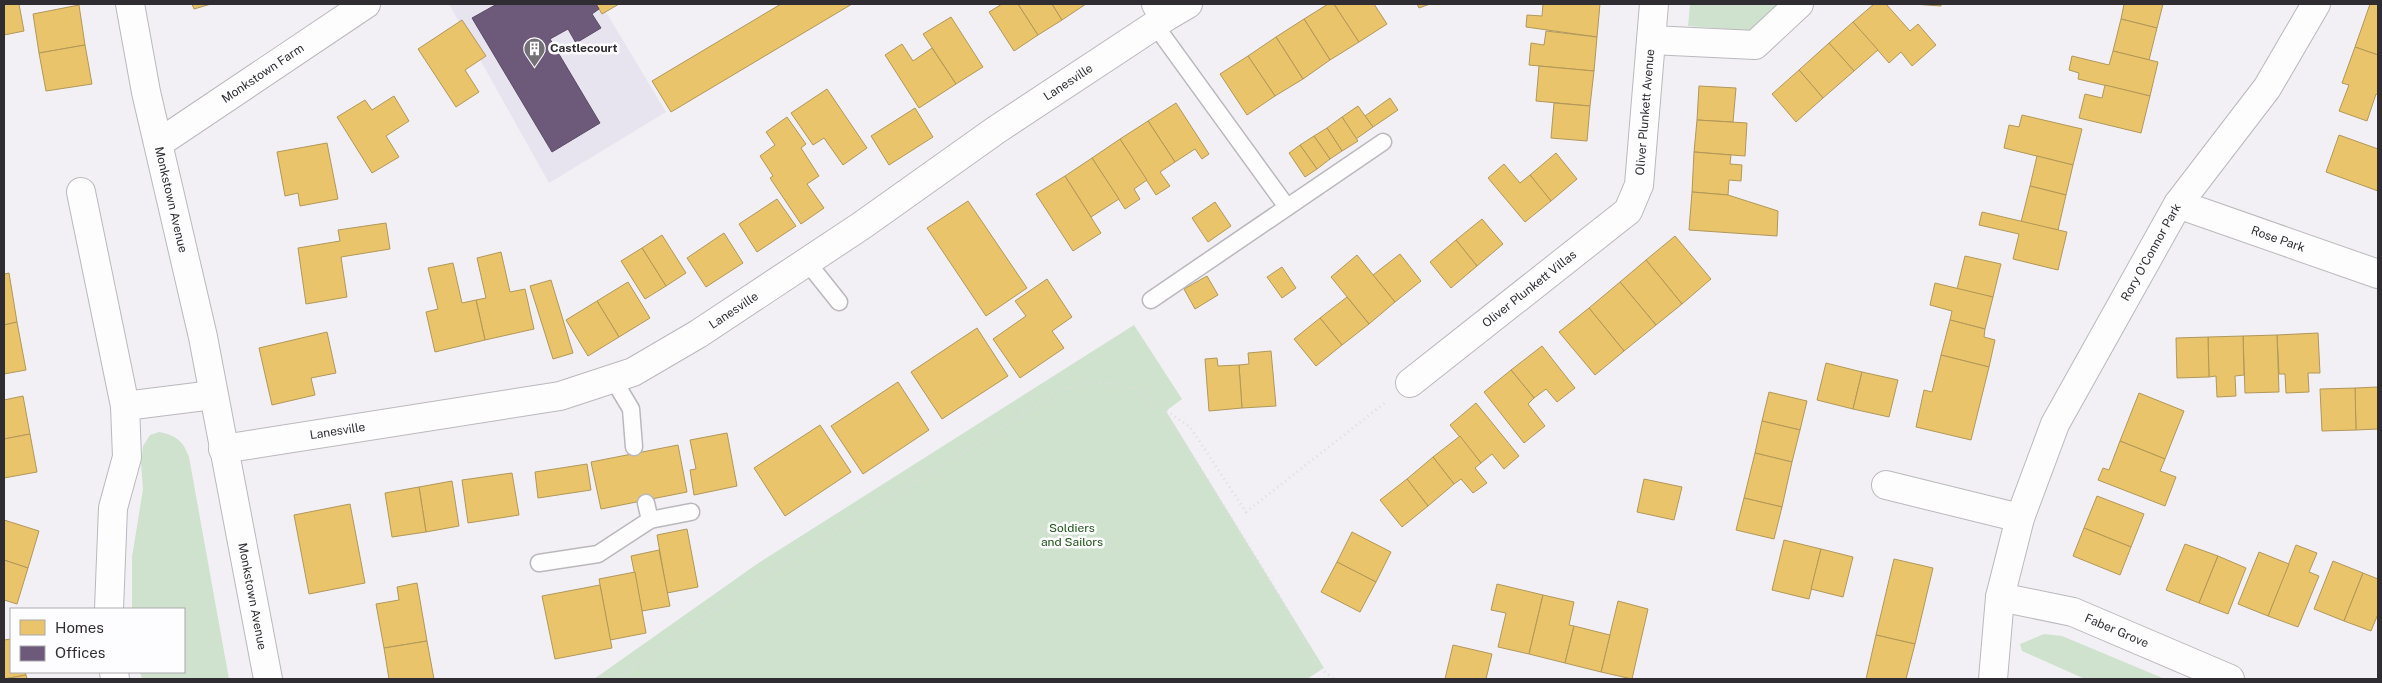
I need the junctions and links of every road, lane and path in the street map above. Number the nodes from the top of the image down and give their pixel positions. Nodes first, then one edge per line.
1 (130, 4) edge
2 (366, 4) edge
3 (1188, 4) edge
4 (1654, 4) edge
5 (1799, 4) edge
6 (2316, 4) edge
7 (1158, 16) edge
8 (1651, 40) junction
9 (1383, 142) dead end
10 (160, 143) junction
11 (1638, 185) joint
12 (81, 192) dead end
13 (2178, 204) junction
14 (1287, 207) junction
15 (807, 262) junction
16 (2378, 274) edge
17 (1151, 300) dead end
18 (839, 302) dead end
19 (612, 379) junction
20 (1410, 383) joint
21 (213, 395) junction
22 (125, 406) junction
23 (1163, 409) junction
24 (634, 448) dead end
25 (223, 449) junction
26 (1886, 485) dead end
27 (646, 503) dead end
28 (691, 512) dead end
29 (2020, 518) junction
30 (650, 520) junction
31 (539, 562) dead end
32 (2000, 597) junction
33 (109, 608) edge
34 (268, 679) edge
35 (617, 679) edge
36 (1334, 679) edge
37 (1993, 679) edge
38 (2230, 679) edge

1 - 10 street, Monkstown Avenue
2 - 10 street, Monkstown Farm
3 - 7 street, Lanesville
4 - 8 street, Oliver Plunkett Avenue
5 - 8 street, Oliver Plunkett Avenue
6 - 13 street, Rory O'Connor Park
7 - 14 lane
7 - 15 street, Lanesville
8 - 11 street, Oliver Plunkett Avenue
9 - 14 lane
10 - 21 street, Monkstown Avenue
11 - 20 street, Oliver Plunkett Villas
12 - 22 street
13 - 16 street, Rose Park
13 - 29 street, Rory O'Connor Park
14 - 17 lane
15 - 18 lane
15 - 19 street, Lanesville
19 - 24 lane
19 - 25 street, Lanesville
20 - 23 path
21 - 22 street
21 - 25 street, Monkstown Avenue
22 - 33 street
23 - 35 path
23 - 36 path
25 - 34 street, Monkstown Avenue
26 - 29 street
27 - 30 lane
28 - 30 lane
29 - 32 street, Rory O'Connor Park
30 - 31 lane
32 - 37 street, Rory O'Connor Park
32 - 38 street, Faber Grove

